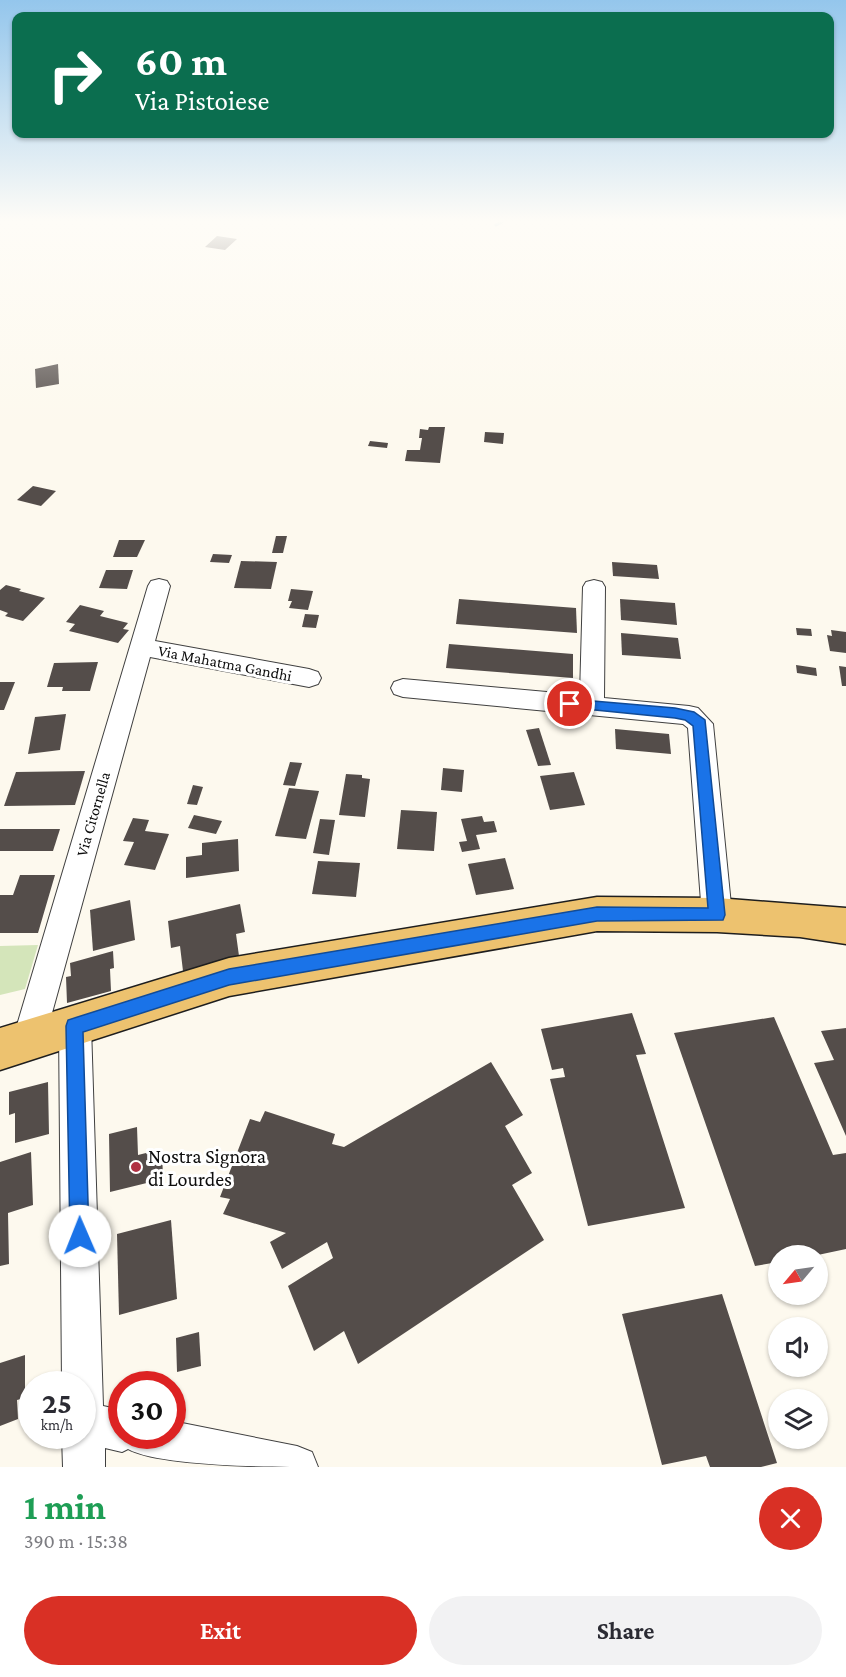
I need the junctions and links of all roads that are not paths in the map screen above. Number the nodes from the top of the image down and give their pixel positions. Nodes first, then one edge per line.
1 (159, 586) dead end
2 (594, 586) dead end
3 (141, 647) junction
4 (309, 678) dead end
5 (403, 688) dead end
6 (592, 706) junction
7 (717, 915) junction
8 (846, 926) edge
9 (75, 1026) junction
10 (14, 1045) edge
11 (103, 1427) edge
12 (186, 1445) edge
13 (84, 1467) edge
14 (297, 1467) edge

1 - 3 street, Via Citornella
2 - 6 street
3 - 4 street, Via Mahatma Gandhi
3 - 10 street, Via Citornella
5 - 6 street
6 - 7 street
7 - 8 main road
7 - 9 main road
9 - 10 main road
9 - 11 street
11 - 13 street
12 - 14 street

